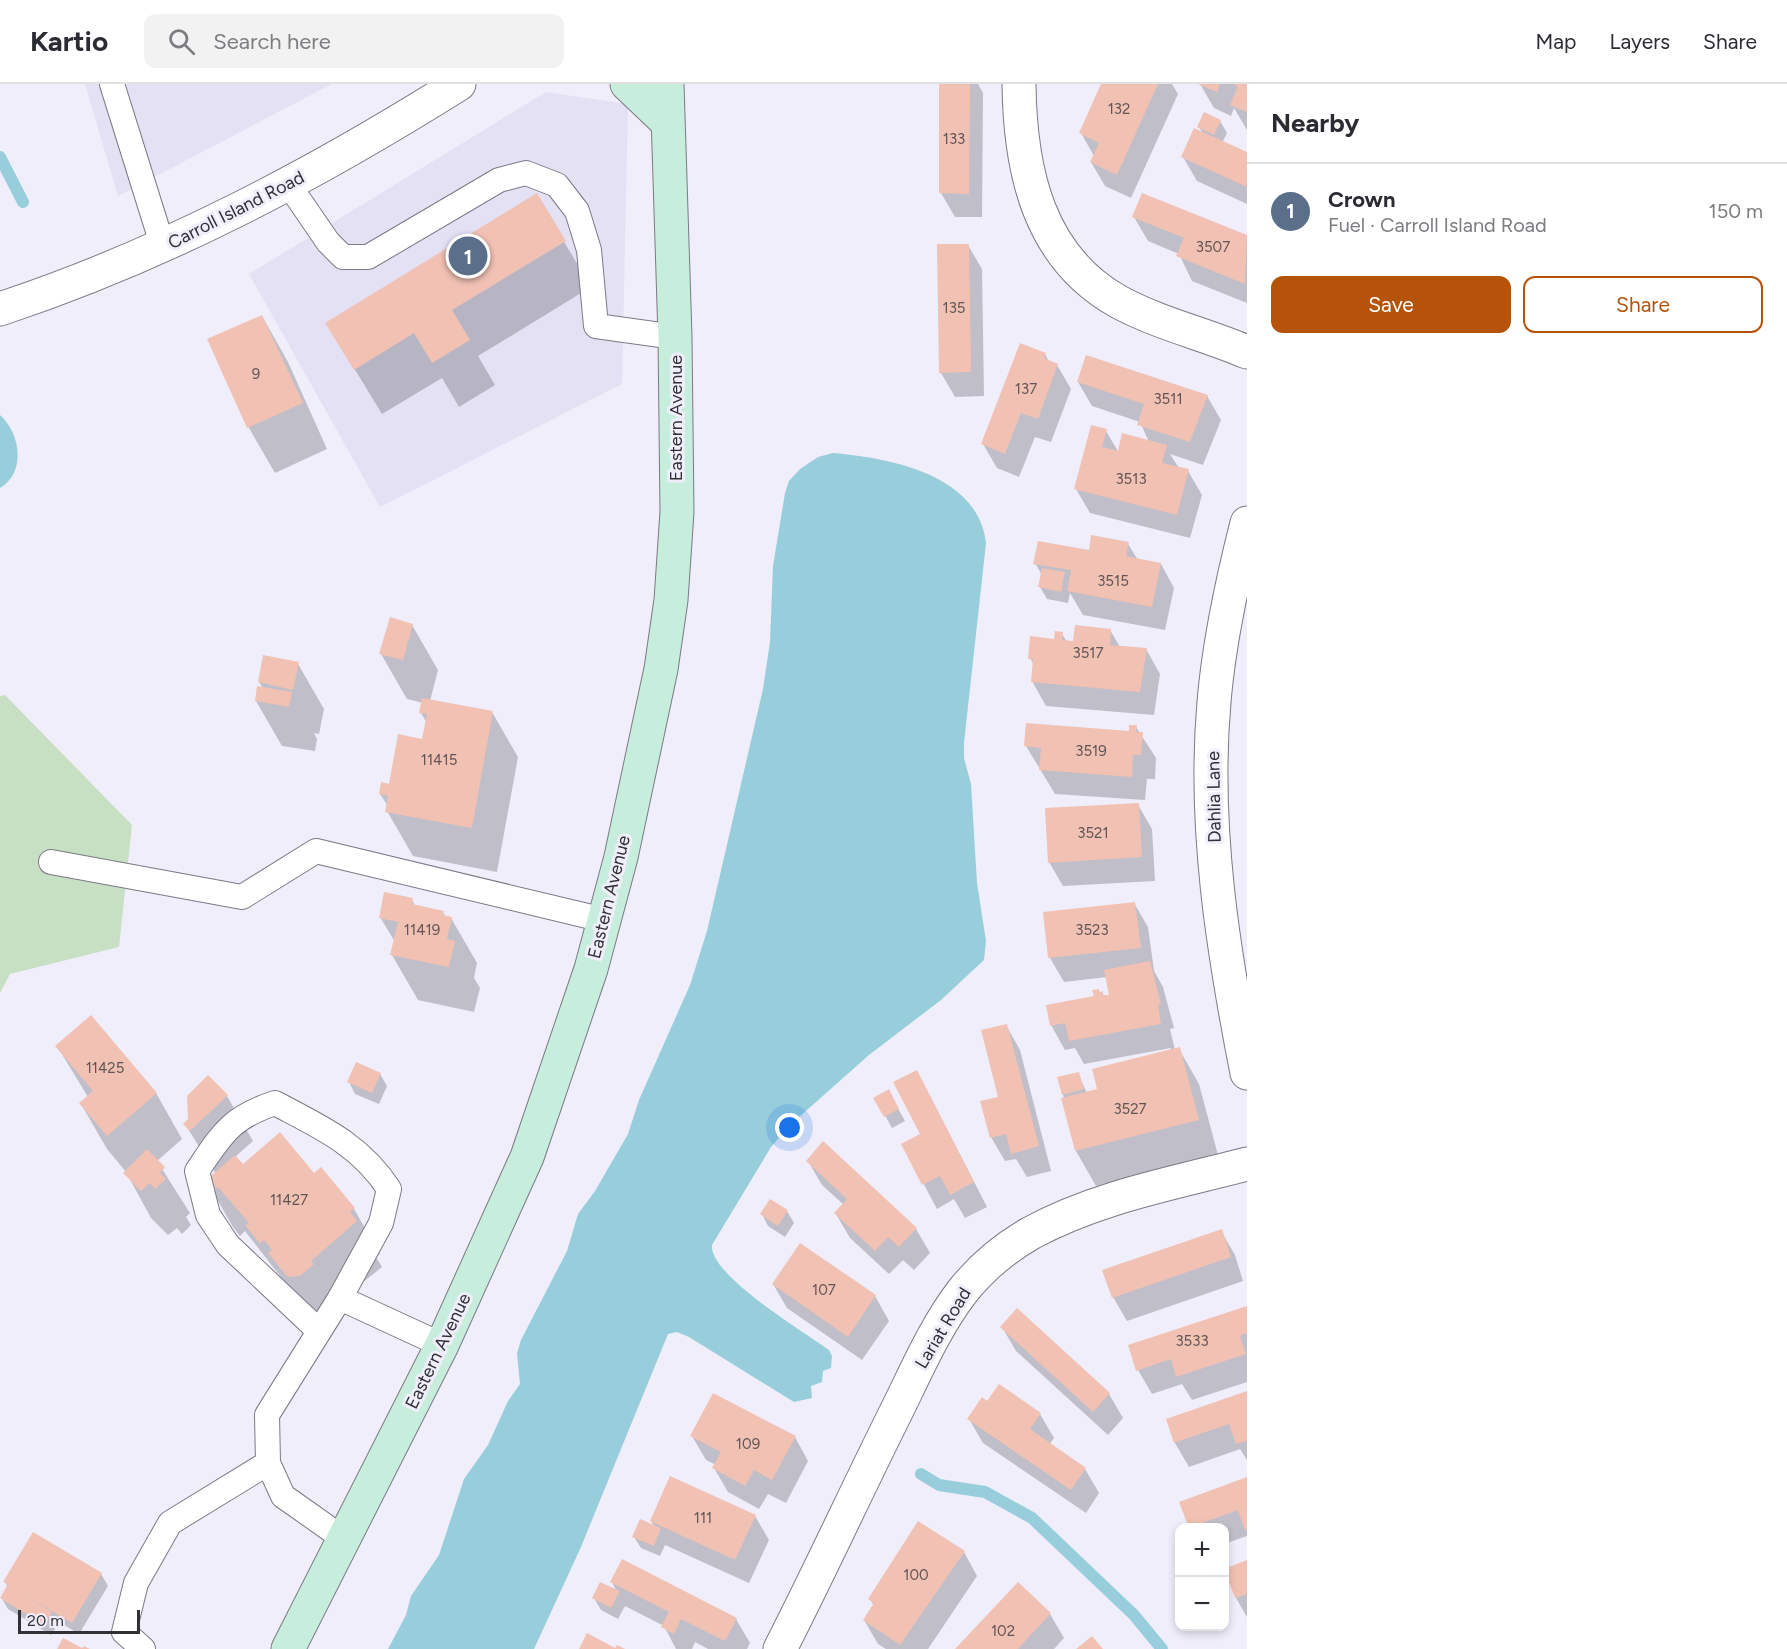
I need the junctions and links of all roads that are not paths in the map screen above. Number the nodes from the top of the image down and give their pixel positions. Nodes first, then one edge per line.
1 (112, 84) edge
2 (458, 84) edge
3 (627, 84) edge
4 (667, 84) edge
5 (1019, 84) edge
6 (667, 123) junction
7 (289, 185) junction
8 (163, 247) junction
9 (0, 309) edge
10 (675, 337) junction
11 (1247, 352) edge
12 (1247, 523) edge
13 (51, 862) dead end
14 (604, 920) junction
15 (1247, 1073) edge
16 (1247, 1164) edge
17 (340, 1298) junction
18 (319, 1332) junction
19 (442, 1345) junction
20 (268, 1463) junction
21 (344, 1539) junction
22 (782, 1648) edge
23 (143, 1649) edge
24 (288, 1649) edge

1 - 8 lane
2 - 7 street, Carroll Island Road
3 - 6 main road
4 - 6 main road, Eastern Avenue
5 - 11 street
6 - 10 main road, Eastern Avenue
7 - 8 street, Carroll Island Road
7 - 10 lane
8 - 9 street, Carroll Island Road
10 - 14 main road, Eastern Avenue
12 - 15 street, Dahlia Lane
13 - 14 lane
14 - 19 main road, Eastern Avenue
16 - 22 street, Lariat Road
17 - 18 lane
17 - 18 lane
17 - 19 lane
18 - 20 lane
19 - 21 main road, Eastern Avenue
20 - 21 lane
20 - 23 lane
21 - 24 main road, Eastern Avenue

